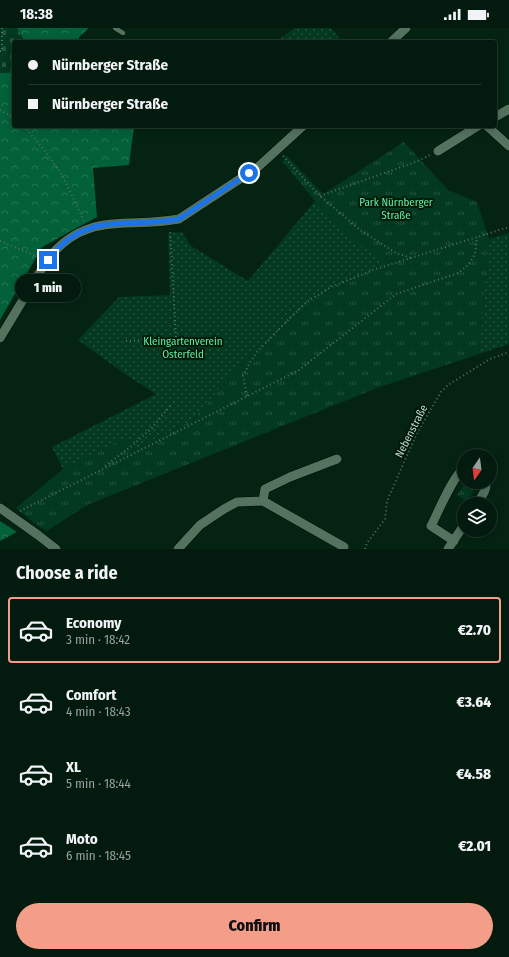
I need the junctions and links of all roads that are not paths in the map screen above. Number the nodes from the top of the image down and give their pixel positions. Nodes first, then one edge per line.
1 (115, 28) edge
2 (406, 28) edge
3 (123, 33) dead end
4 (393, 40) edge
5 (509, 109) edge
6 (497, 116) edge
7 (301, 128) edge
8 (475, 128) edge
9 (489, 128) edge
10 (509, 146) edge
11 (438, 151) road end
12 (0, 338) edge
13 (337, 459) dead end
14 (457, 477) edge
15 (263, 501) junction
16 (0, 508) edge
17 (457, 536) edge
18 (454, 541) junction
19 (344, 546) dead end
20 (52, 548) edge
21 (178, 549) edge
22 (448, 549) edge

1 - 3 lane
2 - 4 street
5 - 6 street
7 - 12 street
8 - 11 street
9 - 10 street
13 - 15 street
14 - 18 street
15 - 19 street
15 - 21 street
16 - 20 street
17 - 18 street
18 - 22 street

